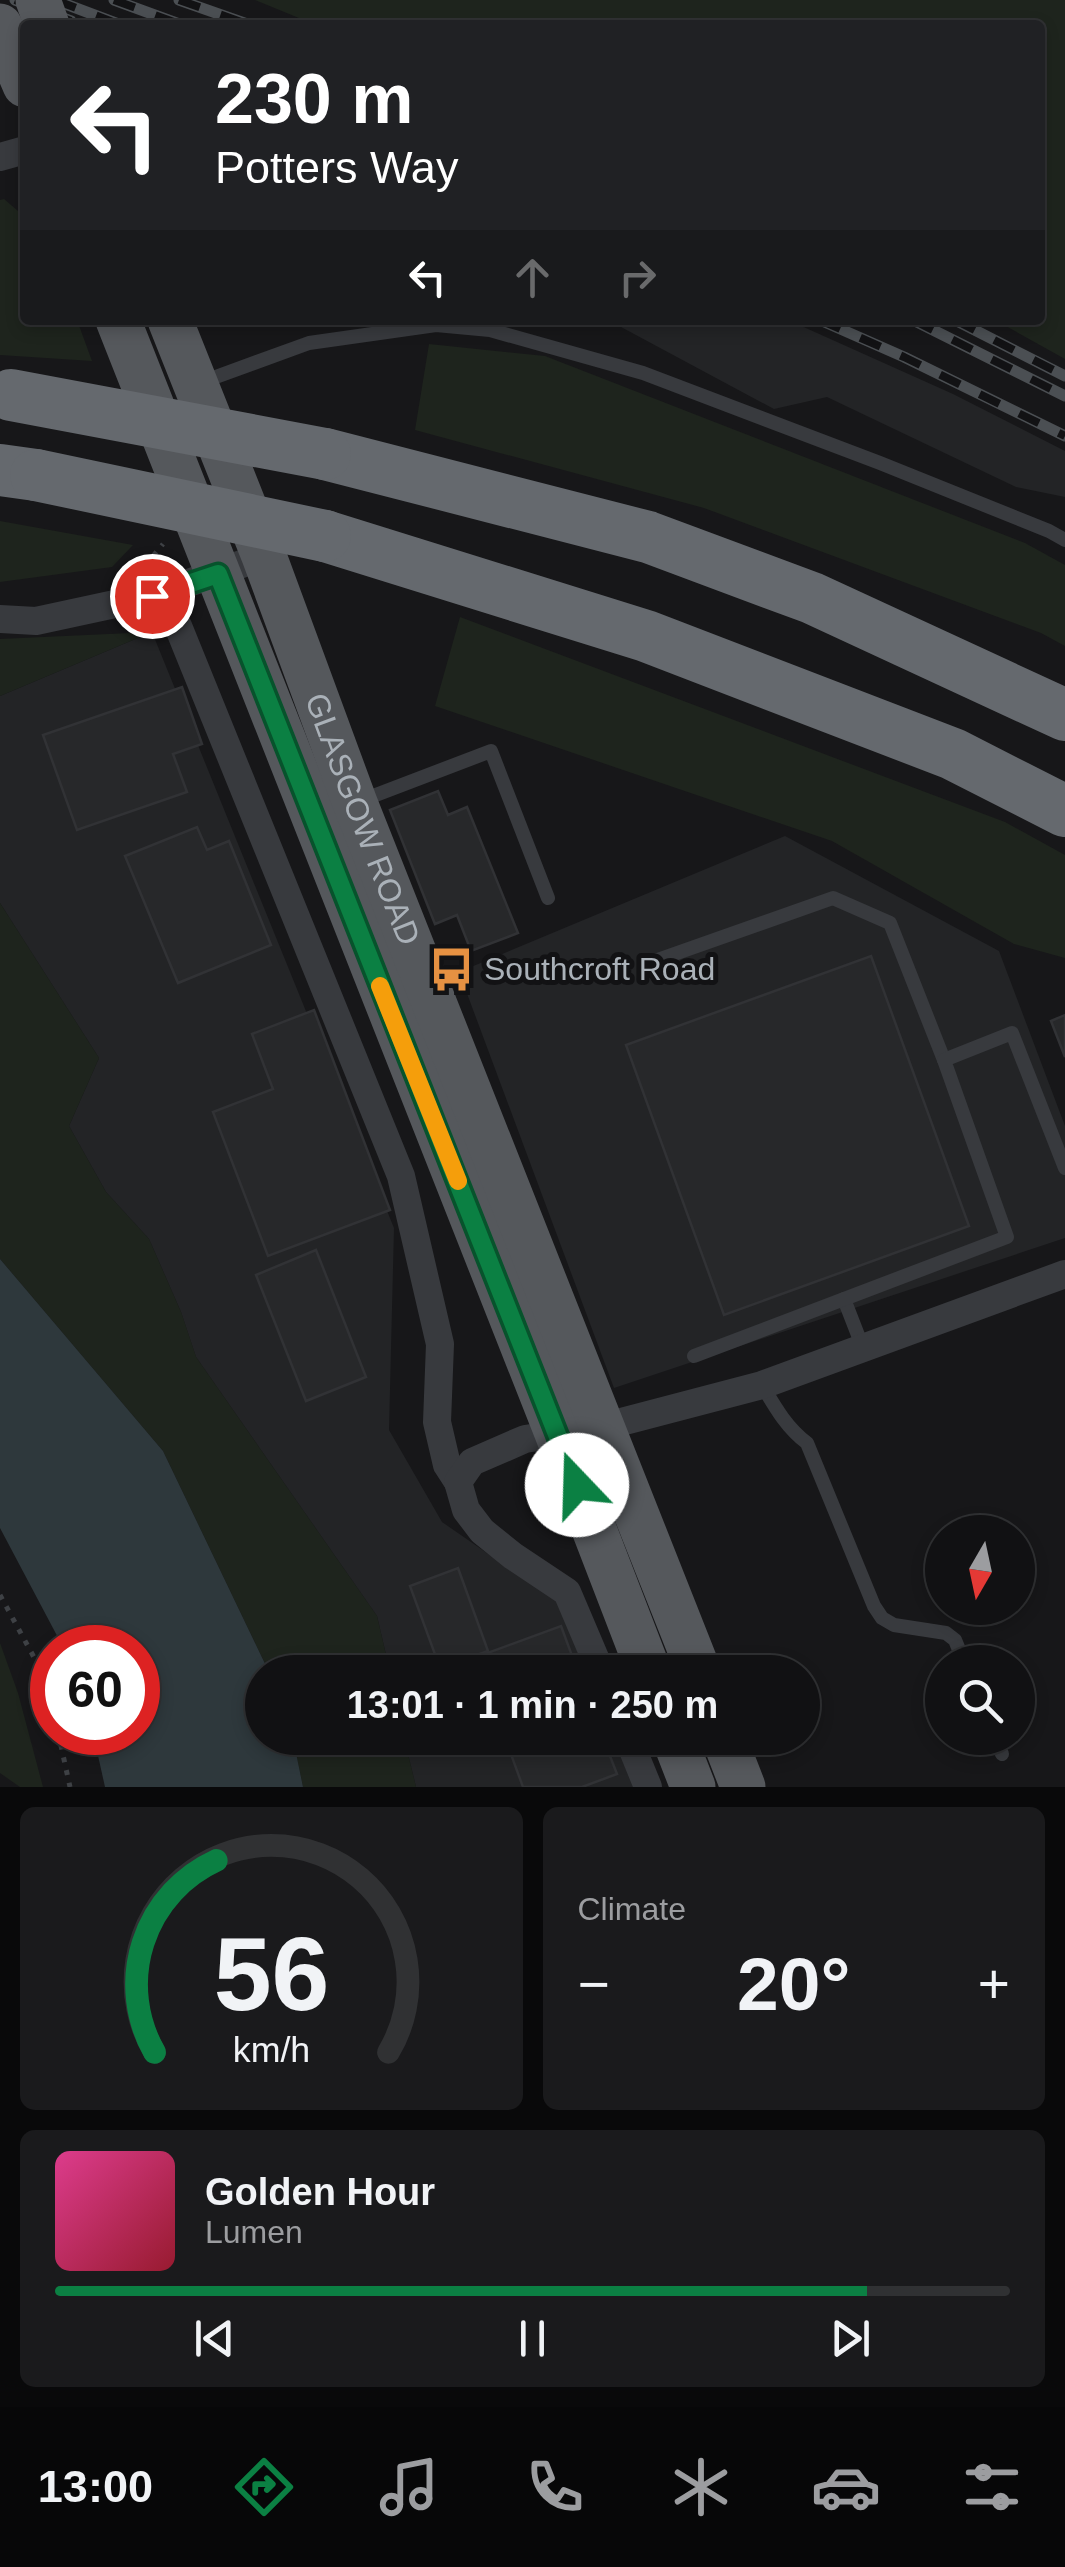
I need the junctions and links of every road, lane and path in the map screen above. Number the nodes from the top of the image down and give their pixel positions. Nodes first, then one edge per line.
1 (120, 325) edge
2 (172, 325) edge
3 (196, 384) junction
4 (6, 394) edge
5 (18, 473) edge
6 (1065, 540) edge
7 (264, 556) junction
8 (218, 574) junction
9 (0, 619) edge
10 (178, 626) dead end
11 (1065, 715) edge
12 (355, 804) junction
13 (1065, 810) edge
14 (548, 898) dead end
15 (646, 964) dead end
16 (944, 1060) junction
17 (1065, 1168) edge
18 (1065, 1274) edge
19 (844, 1299) junction
20 (862, 1348) junction
21 (694, 1356) dead end
22 (762, 1385) junction
23 (602, 1426) junction
24 (557, 1433) junction
25 (458, 1482) junction
26 (0, 1596) edge
27 (957, 1645) edge
28 (30, 1650) edge
29 (594, 1655) edge
30 (642, 1655) edge
31 (691, 1655) edge
32 (63, 1755) edge
33 (635, 1755) edge
34 (681, 1755) edge
35 (731, 1755) edge
36 (70, 1787) edge
37 (648, 1787) edge
38 (693, 1787) edge
39 (744, 1787) edge

1 - 8 main road, GLASGOW ROAD
2 - 3 main road, GLASGOW ROAD
3 - 6 lane
3 - 7 main road, GLASGOW ROAD
4 - 11 highway, bridge
5 - 13 highway, bridge
7 - 8 street
7 - 12 main road, GLASGOW ROAD
8 - 9 street
8 - 24 main road, GLASGOW ROAD
10 - 25 street
12 - 14 lane
12 - 23 main road, GLASGOW ROAD
15 - 16 lane
16 - 17 lane
16 - 19 lane
18 - 20 street
19 - 20 lane
19 - 21 lane
20 - 22 street
22 - 23 street
22 - 27 lane
23 - 24 street
23 - 31 main road, GLASGOW ROAD
24 - 25 street
24 - 30 main road, GLASGOW ROAD
25 - 29 street
26 - 28 path
32 - 36 path
33 - 37 street
34 - 38 main road
35 - 39 main road

